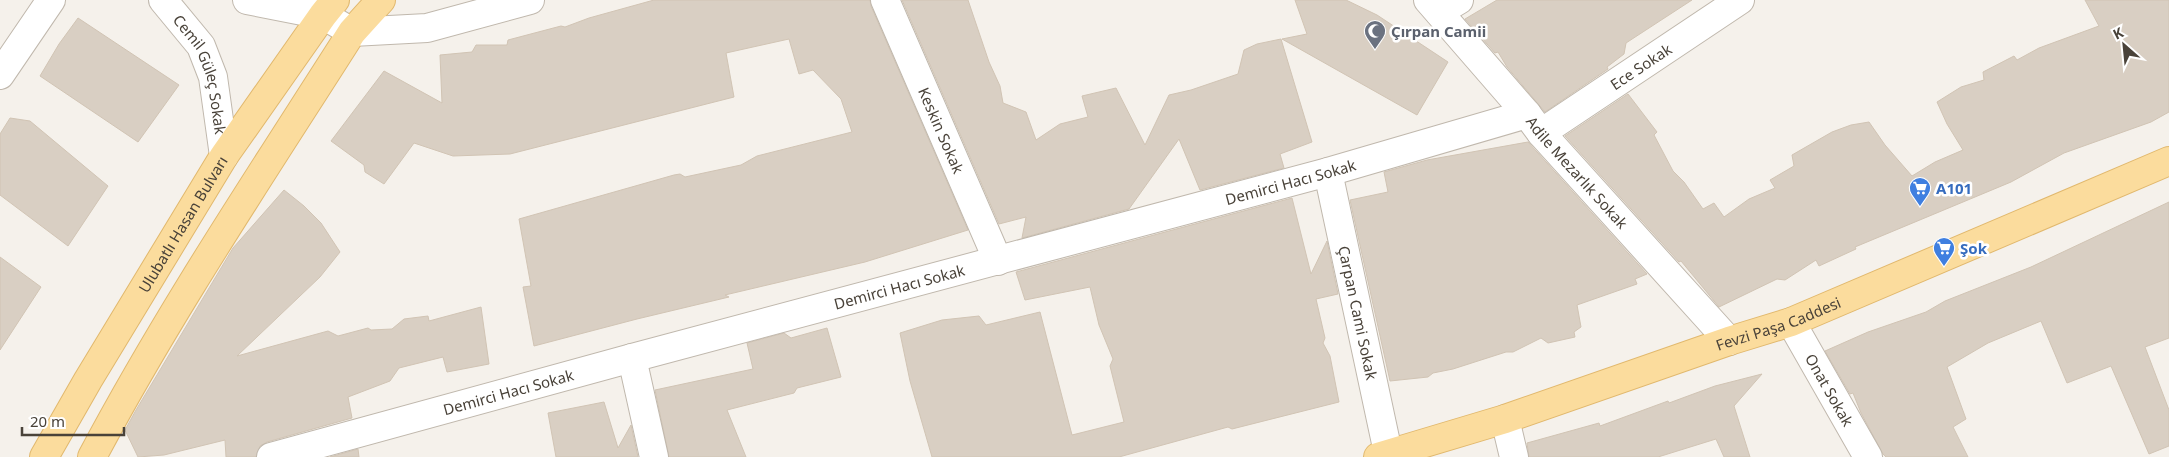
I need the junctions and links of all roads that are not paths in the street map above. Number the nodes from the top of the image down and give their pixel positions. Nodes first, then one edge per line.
1 (51, 0) edge
2 (163, 0) edge
3 (247, 0) edge
4 (381, 0) edge
5 (530, 0) edge
6 (884, 0) edge
7 (1740, 0) edge
8 (1442, 4) edge
9 (329, 8) edge
10 (352, 32) junction
11 (0, 75) edge
12 (1534, 123) junction
13 (224, 156) junction
14 (2169, 161) edge
15 (1328, 172) junction
16 (998, 261) junction
17 (1791, 322) junction
18 (1729, 341) junction
19 (632, 358) junction
20 (1505, 419) junction
21 (1385, 456) edge
22 (44, 457) edge
23 (92, 457) edge
24 (270, 457) edge
25 (654, 457) edge
26 (1514, 457) edge
27 (1868, 457) edge

1 - 11 street
2 - 13 street, Cemil Güleç Sokak
3 - 9 street
4 - 10 main road
5 - 10 street
6 - 16 street, Keskin Sokak
7 - 12 street, Ece Sokak
8 - 12 street, Adile Mezarlık Sokak
9 - 10 street
9 - 13 main road, Ulubatlı Hasan Bulvarı
10 - 23 main road
12 - 15 street, Demirci Hacı Sokak
12 - 18 street, Adile Mezarlık Sokak
13 - 22 main road, Ulubatlı Hasan Bulvarı
14 - 17 main road, Fevzi Paşa Caddesi
15 - 16 street, Demirci Hacı Sokak
15 - 21 street, Çarpan Cami Sokak
16 - 19 street, Demirci Hacı Sokak
17 - 18 main road, Fevzi Paşa Caddesi
17 - 27 street, Onat Sokak
18 - 20 main road, Fevzi Paşa Caddesi
19 - 24 street, Demirci Hacı Sokak
19 - 25 street
20 - 21 main road, Fevzi Paşa Caddesi
20 - 26 street

